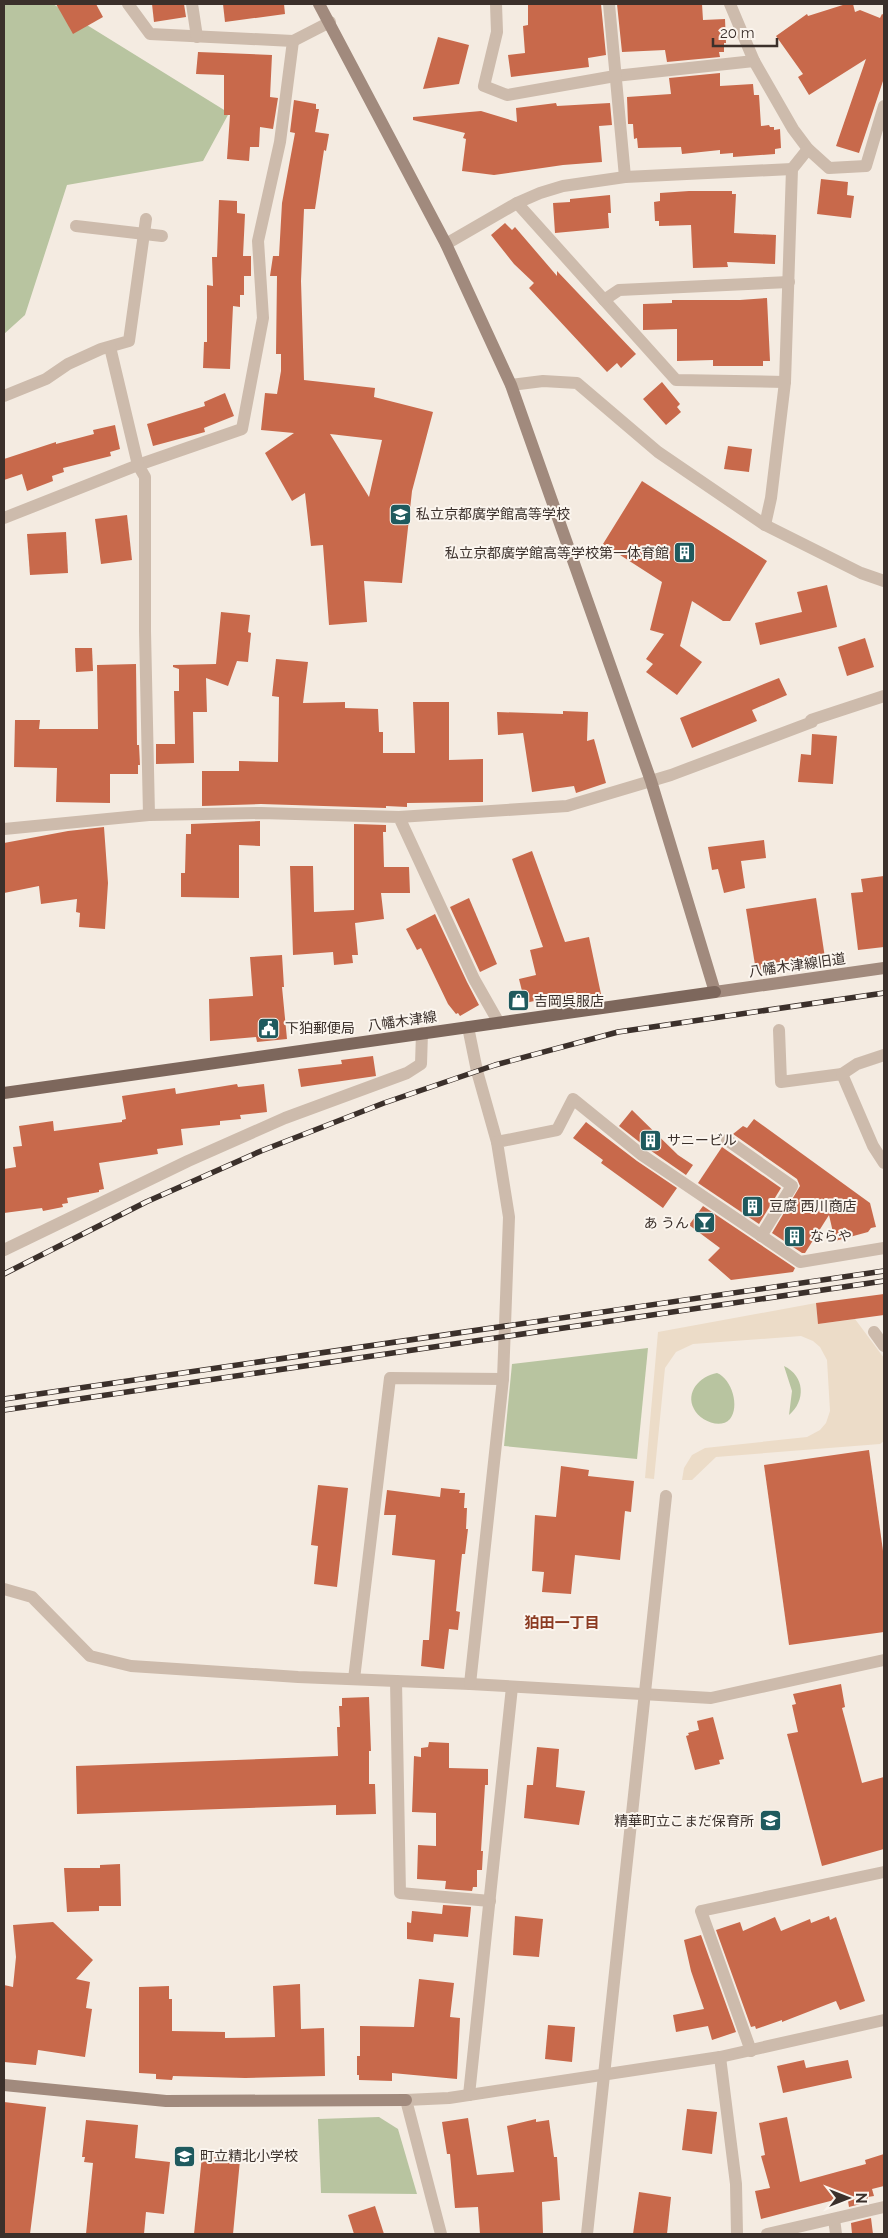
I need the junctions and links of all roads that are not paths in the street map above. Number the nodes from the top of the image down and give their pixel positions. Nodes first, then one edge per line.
1 (128, 4) edge
2 (192, 4) edge
3 (320, 4) edge
4 (496, 4) edge
5 (609, 4) edge
6 (730, 4) edge
7 (330, 22) junction
8 (197, 37) junction
9 (293, 41) junction
10 (754, 61) junction
11 (615, 76) junction
12 (884, 106) edge
13 (808, 149) junction
14 (792, 169) junction
15 (625, 177) junction
16 (518, 204) junction
17 (146, 219) dead end
18 (76, 226) dead end
19 (144, 234) junction
20 (162, 236) dead end
21 (446, 244) junction
22 (789, 282) junction
23 (604, 300) junction
24 (110, 347) junction
25 (785, 382) junction
26 (511, 385) junction
27 (4, 396) edge
28 (138, 465) junction
29 (4, 518) edge
30 (765, 525) junction
31 (884, 581) edge
32 (884, 696) edge
33 (651, 781) junction
34 (149, 815) junction
35 (398, 817) junction
36 (4, 828) edge
37 (884, 968) edge
38 (715, 992) junction
39 (499, 1023) junction
40 (468, 1027) junction
41 (778, 1030) dead end
42 (422, 1033) junction
43 (884, 1055) edge
44 (842, 1074) junction
45 (4, 1093) edge
46 (727, 1140) dead end
47 (497, 1142) junction
48 (884, 1163) edge
49 (761, 1236) junction
50 (884, 1248) edge
51 (4, 1250) edge
52 (874, 1332) dead end
53 (884, 1346) edge
54 (503, 1379) junction
55 (666, 1496) dead end
56 (4, 1589) edge
57 (884, 1660) edge
58 (354, 1679) junction
59 (396, 1682) junction
60 (470, 1684) junction
61 (512, 1687) junction
62 (645, 1694) junction
63 (884, 1872) edge
64 (490, 1901) junction
65 (884, 2020) edge
66 (751, 2051) junction
67 (720, 2057) junction
68 (604, 2074) junction
69 (4, 2085) edge
70 (469, 2094) junction
71 (406, 2100) junction
72 (884, 2207) edge
73 (834, 2219) junction
74 (441, 2234) edge
75 (587, 2234) edge
76 (737, 2234) edge
77 (767, 2234) edge
78 (836, 2234) edge

1 - 8 street
2 - 8 street
3 - 7 street
4 - 11 street
5 - 11 street
6 - 10 street
7 - 9 street
7 - 21 street
8 - 9 street
9 - 28 street
10 - 11 street
10 - 13 street
11 - 15 street
12 - 13 street
13 - 14 street
14 - 15 street
14 - 22 street
15 - 16 street
16 - 21 street
16 - 23 street
17 - 19 street
18 - 19 street
19 - 20 street
19 - 24 street
21 - 26 street
22 - 23 street
22 - 25 street
23 - 25 street
24 - 27 street
24 - 28 street
25 - 30 street
26 - 30 street
26 - 33 street
28 - 29 street
28 - 34 street
30 - 31 street
32 - 33 street
33 - 35 street
33 - 38 street
34 - 35 street
34 - 36 street
35 - 39 street
37 - 38 street, 八幡木津線旧道
38 - 39 main road, 八幡木津線
39 - 40 main road, 八幡木津線
40 - 42 main road, 八幡木津線
40 - 47 street
41 - 44 street
42 - 45 main road, 八幡木津線
42 - 51 street
43 - 44 street
44 - 48 street
46 - 49 street
47 - 49 street
47 - 54 street
49 - 50 street
52 - 53 street
54 - 58 street
54 - 60 street
55 - 62 street
56 - 58 street
57 - 62 street
58 - 59 street
59 - 60 street
59 - 64 street
60 - 61 street
61 - 62 street
61 - 64 street
62 - 68 street
63 - 66 street
64 - 70 street
65 - 66 street
66 - 67 street
67 - 68 street
67 - 76 street
68 - 70 street
68 - 75 street
69 - 71 street
70 - 71 street
71 - 74 street
72 - 73 street
73 - 77 street
73 - 78 street

